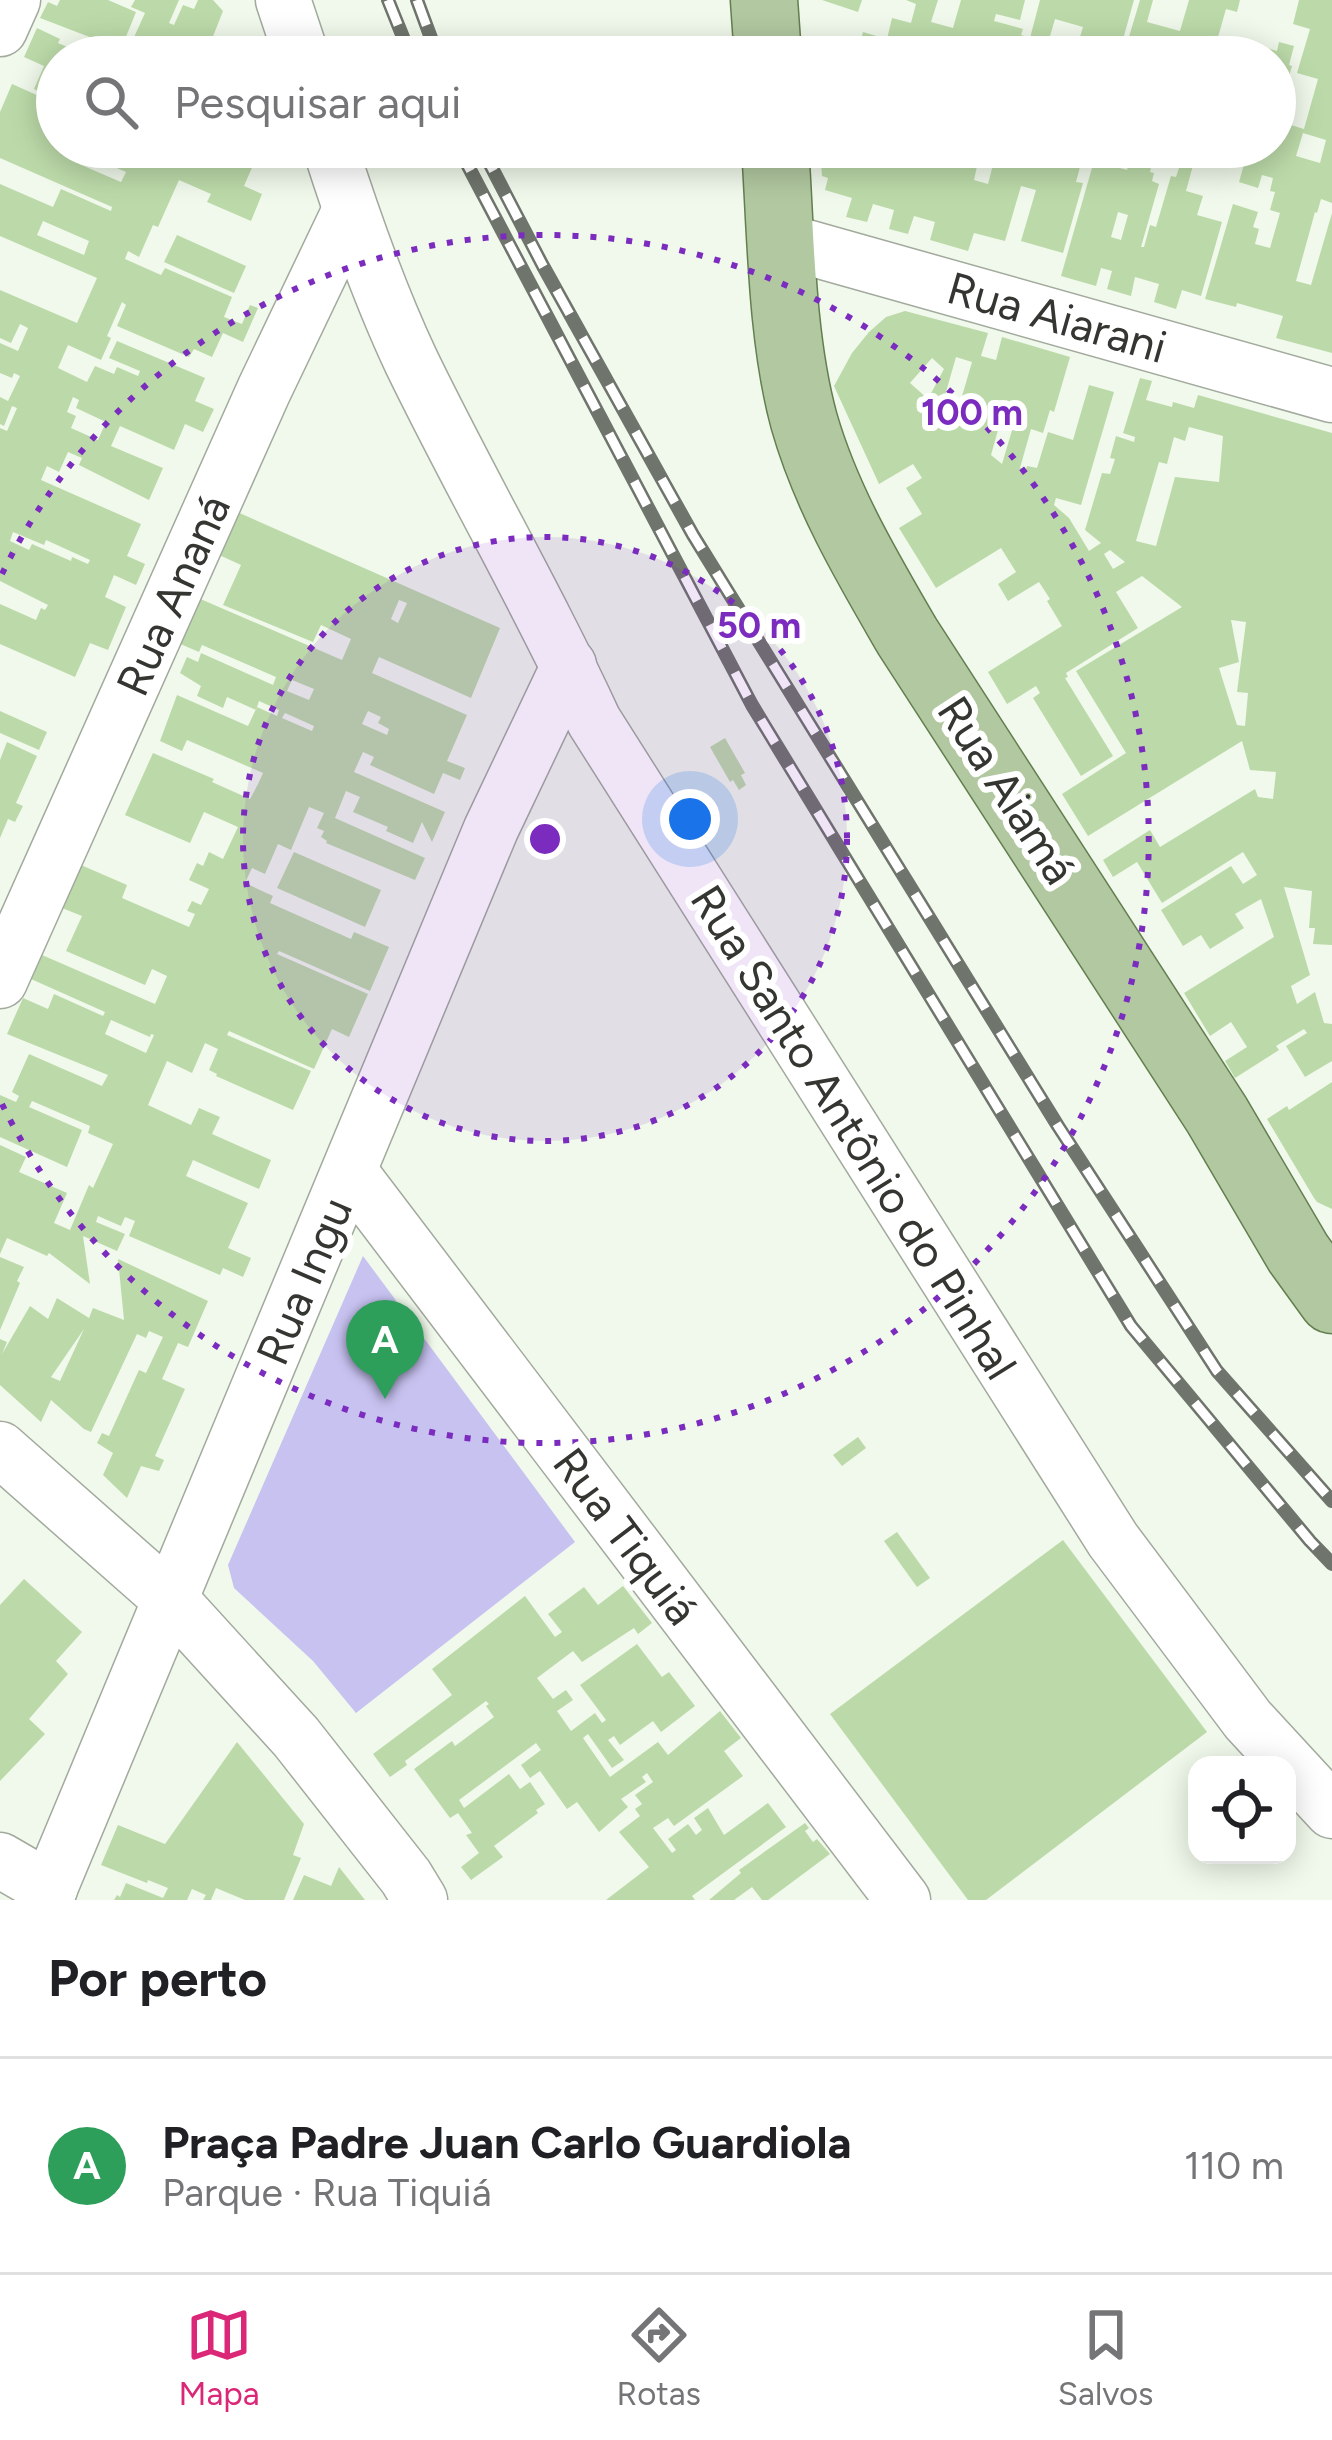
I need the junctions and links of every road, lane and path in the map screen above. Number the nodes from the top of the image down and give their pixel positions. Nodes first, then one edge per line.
1 (13, 0) edge
2 (284, 0) edge
3 (764, 0) edge
4 (0, 29) edge
5 (295, 36) edge
6 (767, 36) edge
7 (337, 168) edge
8 (776, 168) edge
9 (350, 210) junction
10 (781, 240) junction
11 (1332, 395) edge
12 (569, 665) junction
13 (0, 981) edge
14 (350, 1172) junction
15 (1321, 1273) edge
16 (0, 1449) edge
17 (171, 1600) junction
18 (1332, 1810) edge
19 (0, 1860) edge
20 (47, 1894) edge
21 (420, 1900) edge
22 (903, 1900) edge

1 - 4 street
2 - 5 street
3 - 6 main road
7 - 9 street, Rua Santo Antônio do Pinhal
8 - 10 main road, Rua Aiamá
9 - 12 street, Rua Santo Antônio do Pinhal
9 - 13 street, Rua Ananá
10 - 11 street, Rua Aiarani
10 - 15 main road, Rua Aiamá
12 - 14 street, Rua Ingu
12 - 18 street, Rua Santo Antônio do Pinhal
14 - 17 street, Rua Ingu
14 - 22 street, Rua Tiquiá
16 - 17 street
17 - 20 street, Rua Ingu
17 - 21 street
19 - 20 street

